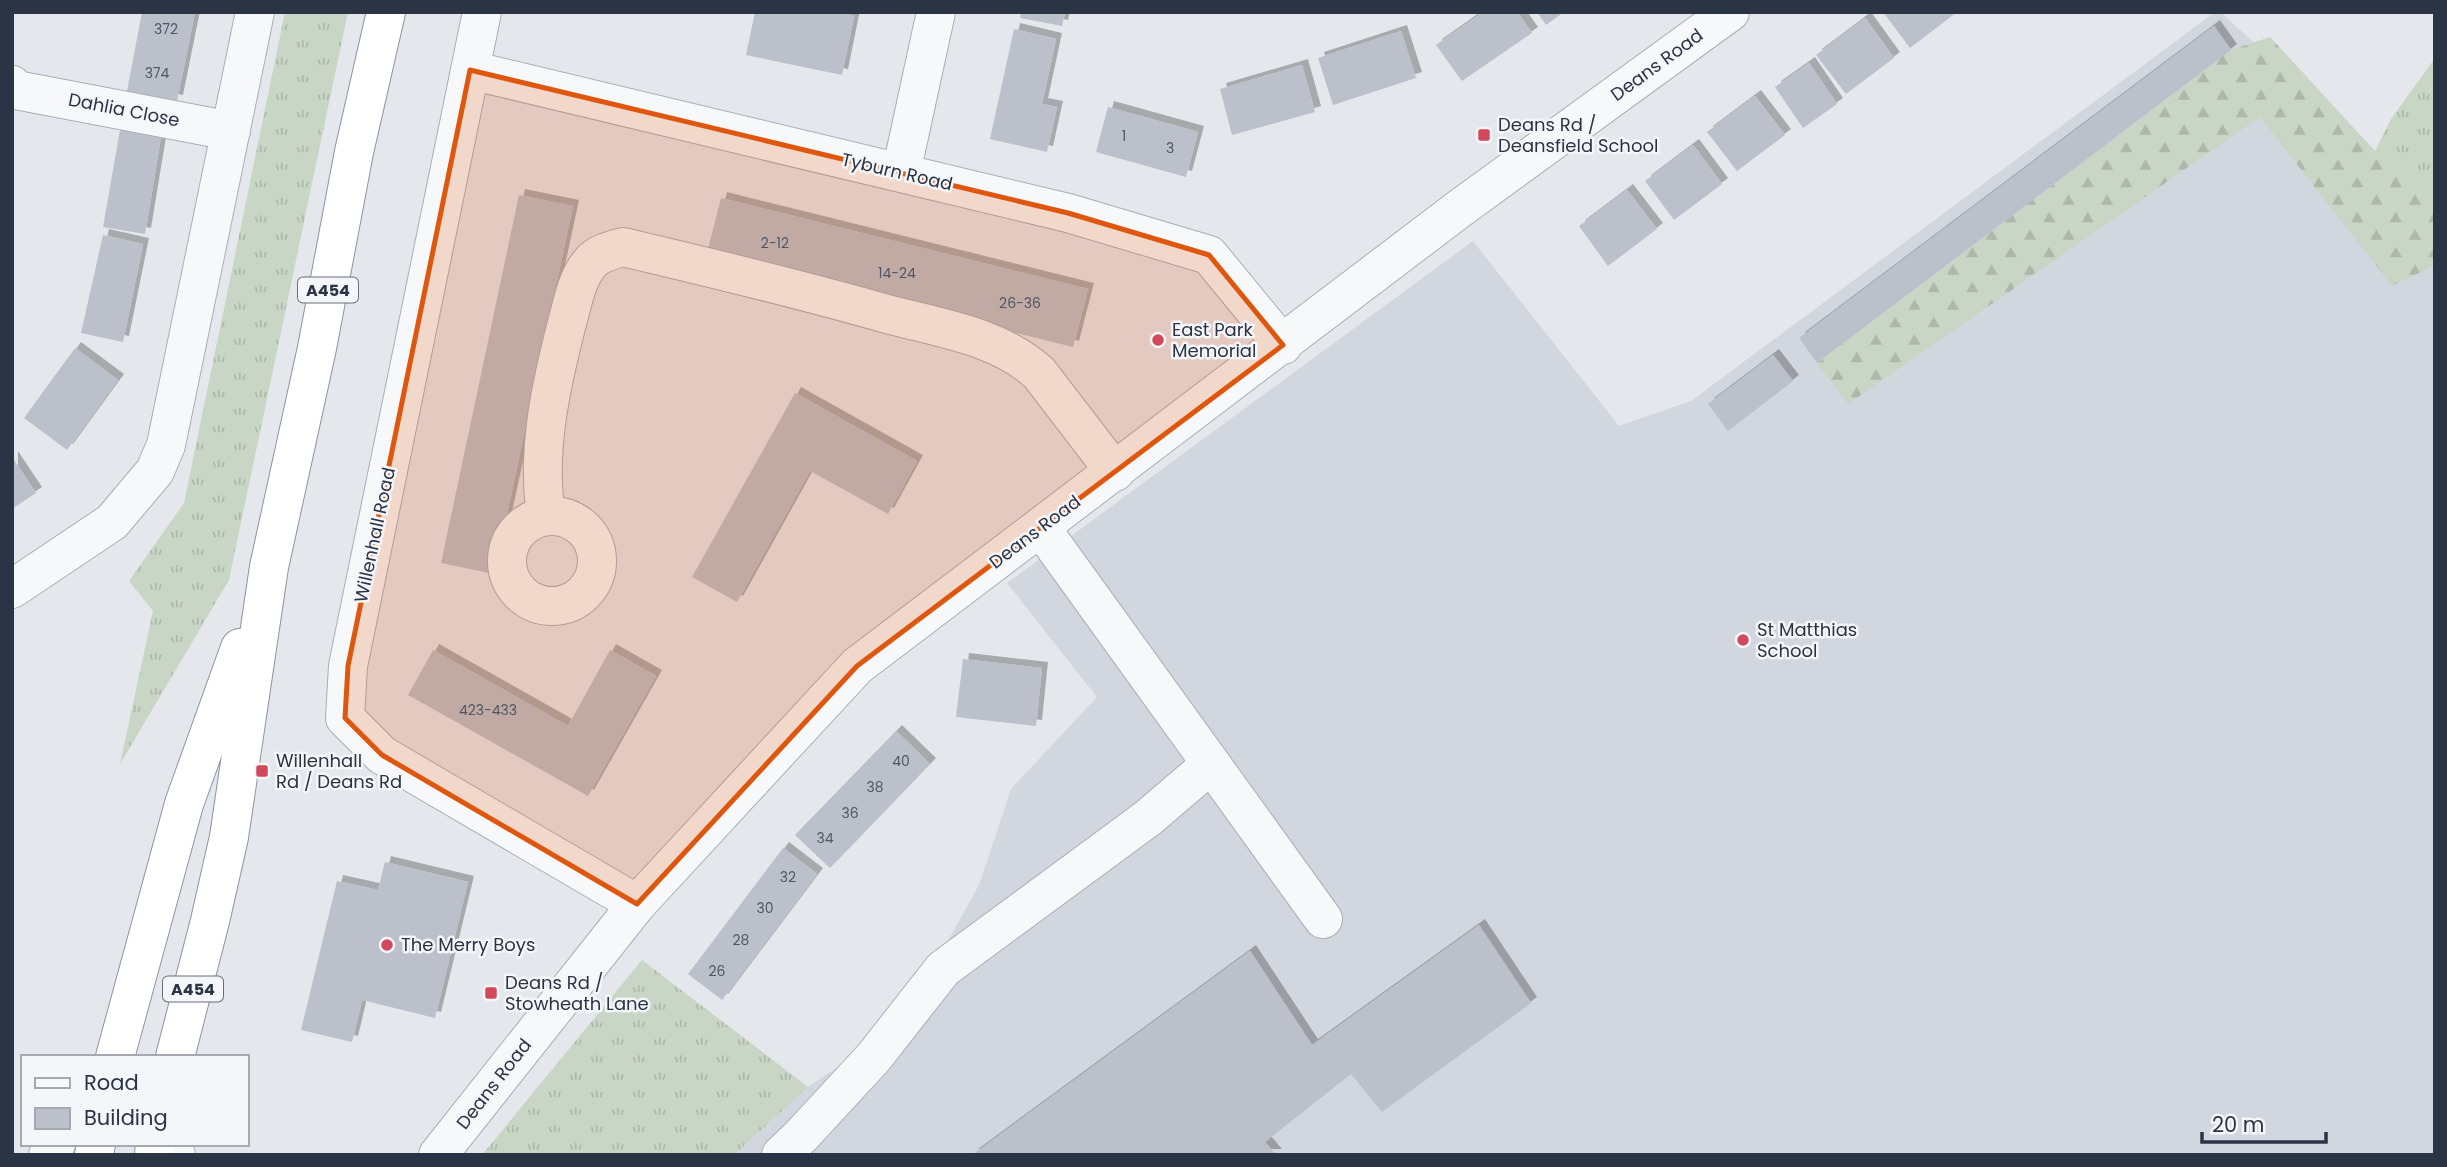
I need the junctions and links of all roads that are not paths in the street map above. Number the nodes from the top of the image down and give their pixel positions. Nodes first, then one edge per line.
1 (255, 12) edge
2 (386, 12) edge
3 (482, 12) edge
4 (936, 12) edge
5 (1730, 12) edge
6 (470, 70) junction
7 (14, 90) edge
8 (231, 131) junction
9 (901, 173) junction
10 (1283, 345) junction
11 (1115, 472) junction
12 (546, 516) dead end
13 (1041, 528) junction
14 (269, 567) junction
15 (12, 589) edge
16 (1211, 764) junction
17 (636, 904) junction
18 (1323, 919) dead end
19 (116, 1055) edge
20 (176, 1055) edge
21 (438, 1155) edge
22 (781, 1155) edge

1 - 8 street
2 - 14 highway, A454
3 - 6 street, Willenhall Road
4 - 9 street
5 - 10 street, Deans Road
6 - 9 street, Tyburn Road
6 - 17 street, Willenhall Road
7 - 8 street, Dahlia Close
8 - 15 street
9 - 10 street, Tyburn Road
10 - 11 street, Deans Road
11 - 12 street
11 - 13 street, Deans Road
13 - 16 street
13 - 17 street, Deans Road
14 - 19 highway, A454
14 - 20 highway, A454
16 - 18 street
16 - 22 street
17 - 21 street, Deans Road

